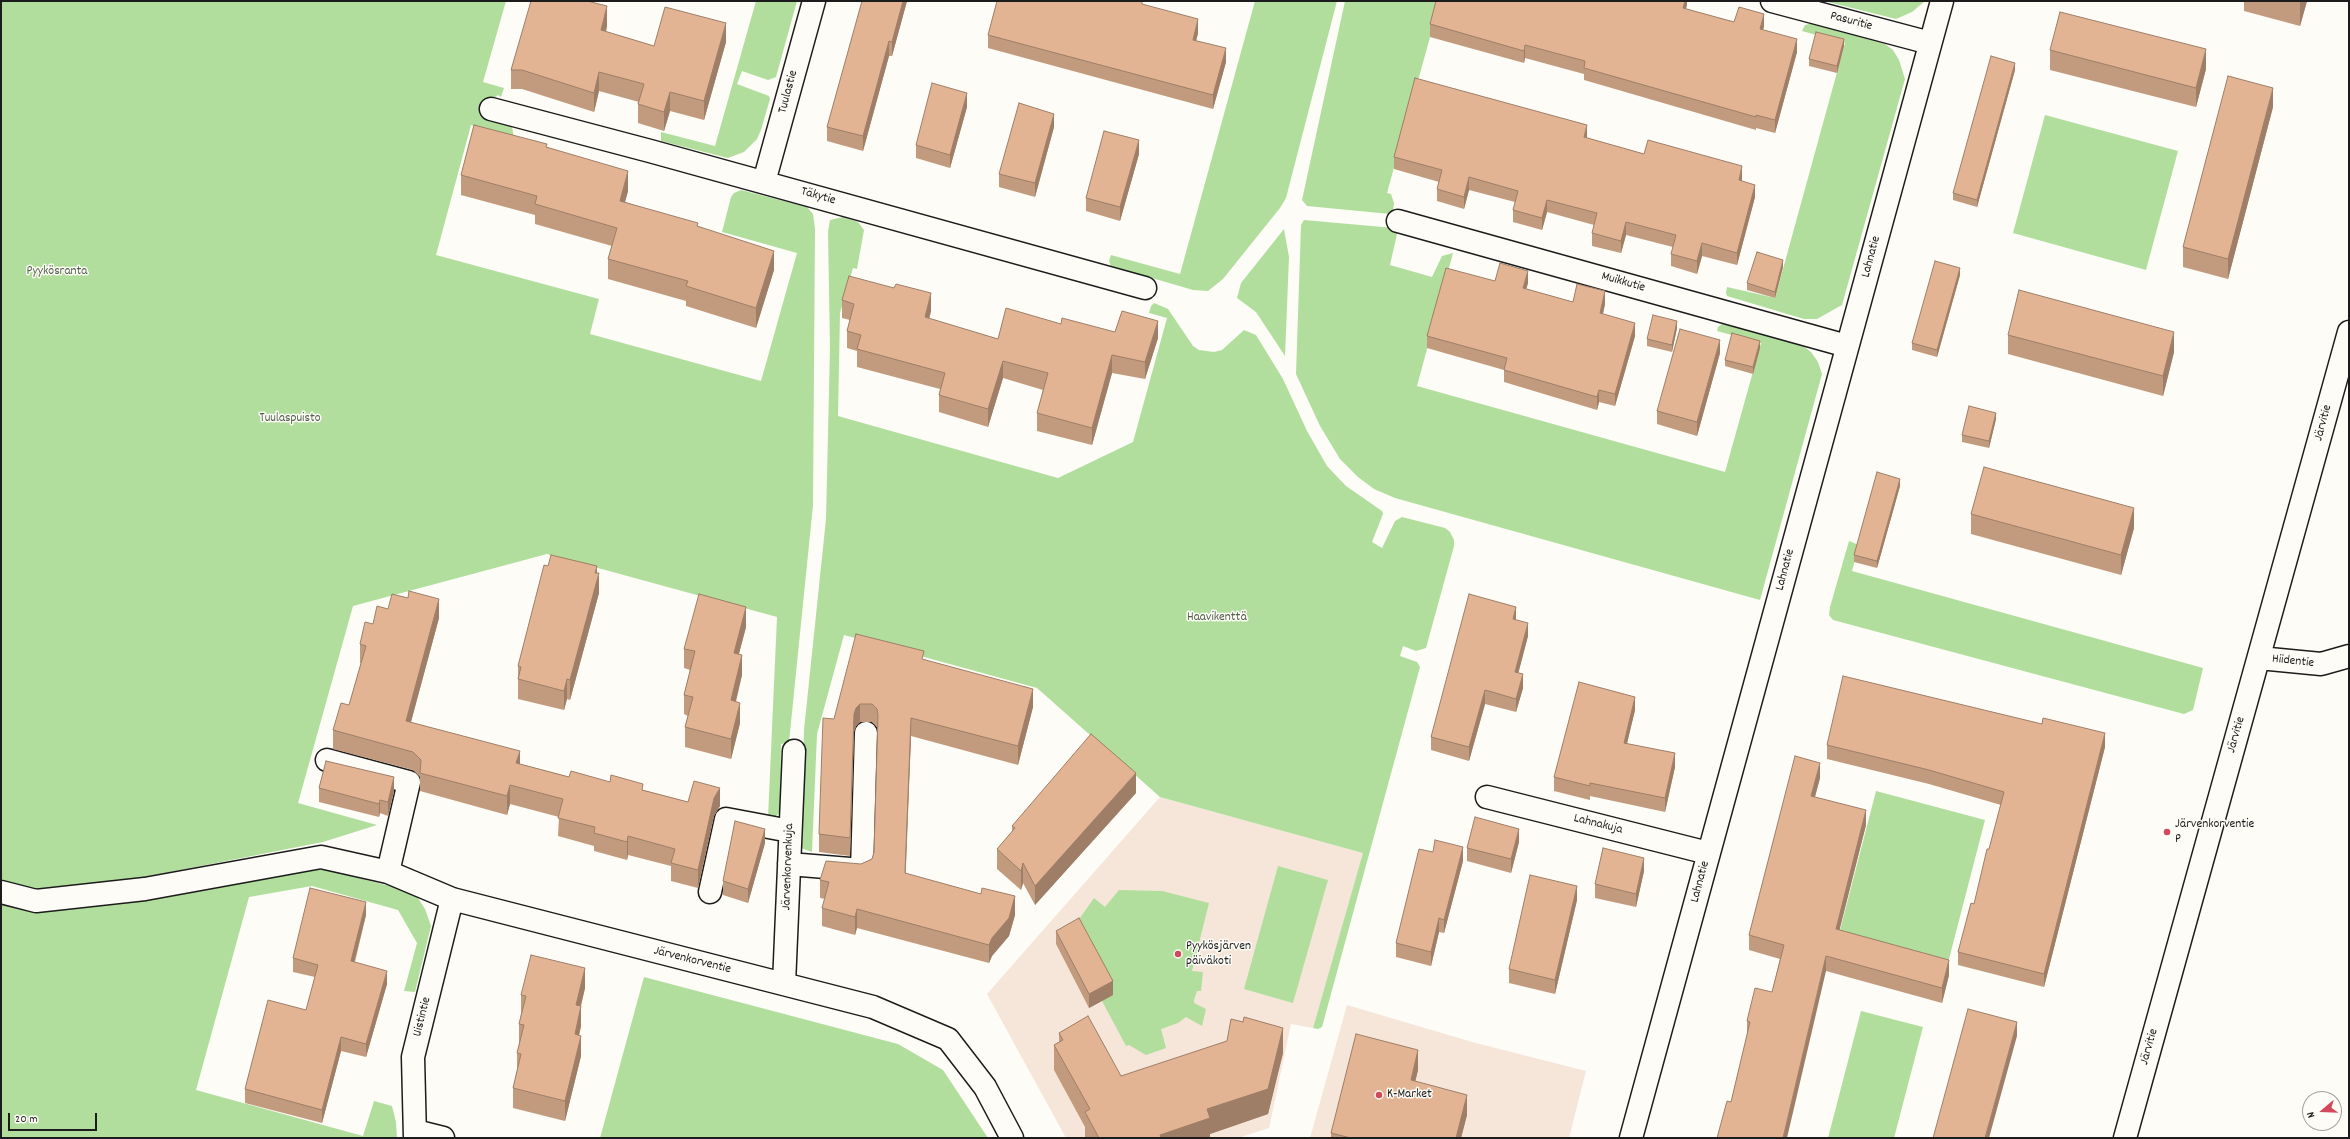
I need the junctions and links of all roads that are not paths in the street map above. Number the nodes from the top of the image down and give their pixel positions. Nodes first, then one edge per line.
1 (814, 1) edge
2 (1772, 1) edge
3 (1942, 1) edge
4 (1930, 43) junction
5 (491, 110) dead end
6 (764, 182) junction
7 (1398, 220) dead end
8 (1145, 288) dead end
9 (2349, 332) edge
10 (1847, 346) junction
11 (2349, 656) edge
12 (2259, 658) junction
13 (866, 733) dead end
14 (794, 751) dead end
15 (327, 760) edge
16 (1487, 797) dead end
17 (790, 831) junction
18 (1708, 853) junction
19 (789, 864) junction
20 (388, 872) junction
21 (1, 892) edge
22 (710, 892) dead end
23 (452, 899) junction
24 (784, 984) junction
25 (415, 1134) edge
26 (443, 1138) edge
27 (1012, 1138) edge
28 (1631, 1138) edge
29 (2125, 1138) edge

1 - 6 street, Tuulastie
2 - 4 street, Pasuritie
3 - 4 street, Lahnatie
4 - 10 street, Lahnatie
5 - 6 street, Täkytie
6 - 8 street, Täkytie
7 - 10 street, Muikkutie
9 - 12 street, Järvitie
10 - 18 street, Lahnatie
11 - 12 street, Hiidentie
12 - 29 street, Järvitie
13 - 19 street
14 - 17 street, Järvenkorvenkuja
15 - 20 street
16 - 18 street, Lahnakuja
17 - 19 street, Järvenkorvenkuja
17 - 22 street
18 - 28 street, Lahnatie
19 - 24 street, Järvenkorvenkuja
20 - 21 street, Järvenkorventie
20 - 23 street, Järvenkorventie
23 - 24 street, Järvenkorventie
23 - 25 street, Uistintie
24 - 27 street, Järvenkorventie
25 - 26 street

